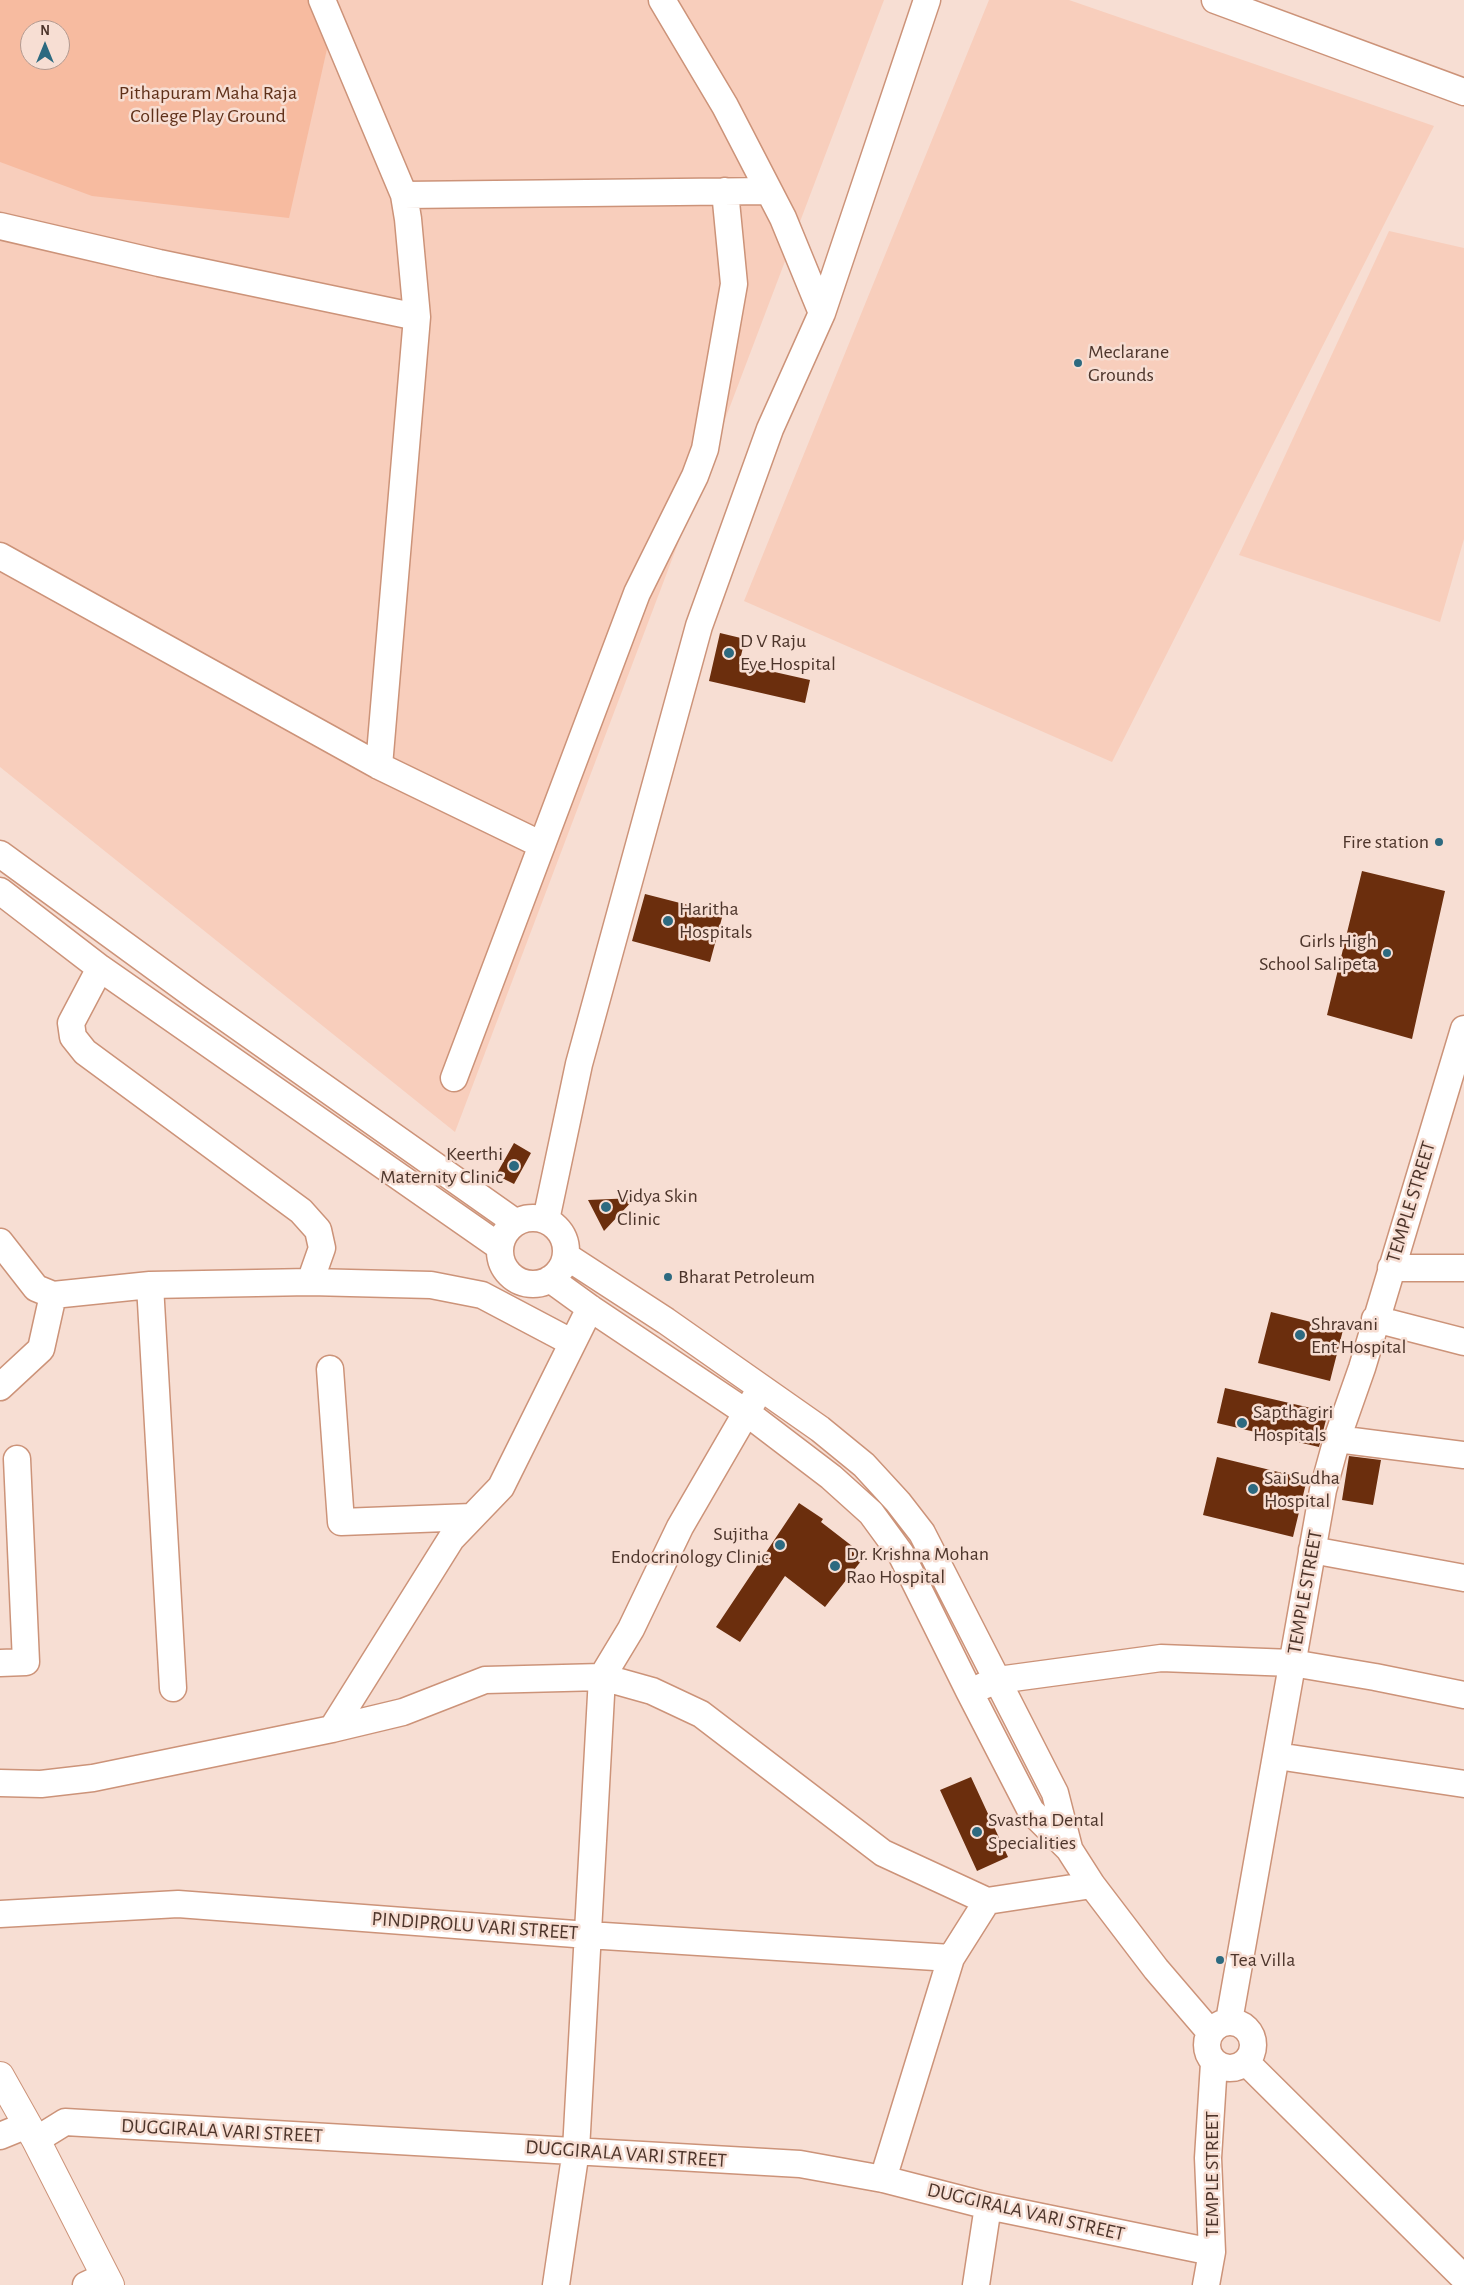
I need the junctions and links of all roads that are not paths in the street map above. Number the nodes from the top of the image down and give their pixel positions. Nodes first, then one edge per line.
1 (322, 0) edge
2 (662, 0) edge
3 (927, 0) edge
4 (1216, 0) edge
5 (1464, 92) edge
6 (725, 191) junction
7 (769, 191) junction
8 (404, 195) junction
9 (0, 226) edge
10 (822, 313) junction
11 (417, 317) junction
12 (0, 556) edge
13 (379, 766) junction
14 (542, 845) junction
15 (0, 854) edge
16 (0, 891) edge
17 (100, 968) junction
18 (1464, 1029) edge
19 (454, 1078) dead end
20 (546, 1220) junction
21 (515, 1222) junction
22 (0, 1242) edge
23 (500, 1246) junction
24 (566, 1256) junction
25 (1391, 1268) junction
26 (1464, 1268) edge
27 (550, 1279) junction
28 (310, 1282) junction
29 (150, 1285) junction
30 (53, 1295) junction
31 (590, 1308) junction
32 (1375, 1319) junction
33 (571, 1342) junction
34 (1464, 1342) edge
35 (330, 1369) dead end
36 (0, 1387) edge
37 (761, 1387) junction
38 (748, 1413) junction
39 (1337, 1439) junction
40 (1464, 1455) edge
41 (17, 1460) dead end
42 (472, 1517) junction
43 (1312, 1550) junction
44 (1464, 1578) edge
45 (0, 1662) edge
46 (1292, 1663) junction
47 (602, 1677) junction
48 (998, 1680) junction
49 (173, 1688) dead end
50 (969, 1691) junction
51 (1464, 1695) edge
52 (332, 1729) junction
53 (1277, 1756) junction
54 (0, 1783) edge
55 (1464, 1784) edge
56 (1069, 1849) junction
57 (1092, 1885) junction
58 (987, 1901) junction
59 (0, 1914) edge
60 (588, 1935) junction
61 (950, 1958) junction
62 (1220, 2027) junction
63 (1246, 2062) junction
64 (1214, 2063) junction
65 (0, 2076) edge
66 (32, 2132) junction
67 (0, 2136) edge
68 (576, 2150) junction
69 (884, 2179) junction
70 (988, 2206) junction
71 (1212, 2252) junction
72 (1462, 2274) edge
73 (100, 2282) edge
74 (556, 2285) edge
75 (976, 2285) edge
76 (1206, 2285) edge

1 - 8 street
2 - 7 street
3 - 10 street
4 - 5 street
6 - 7 street
6 - 8 street
6 - 14 street
7 - 10 street
8 - 11 street
9 - 11 street
10 - 20 street
11 - 13 street
12 - 13 street
13 - 14 street
14 - 19 street
15 - 21 street
16 - 17 street
17 - 23 street
17 - 28 street
18 - 25 street, TEMPLE STREET
20 - 21 street
20 - 24 street
21 - 23 street
22 - 30 street
23 - 27 street
24 - 27 street
24 - 37 street
25 - 26 street
25 - 32 street, TEMPLE STREET
27 - 31 street
28 - 29 street
28 - 33 street
29 - 30 street
29 - 49 street
30 - 36 street
31 - 33 street
31 - 38 street
32 - 34 street
32 - 39 street, TEMPLE STREET
33 - 42 street
35 - 42 street
37 - 38 street
37 - 48 street
38 - 47 street
38 - 50 street
39 - 40 street
39 - 43 street, TEMPLE STREET
41 - 45 street
42 - 52 street
43 - 44 street
43 - 46 street, TEMPLE STREET
46 - 48 street
46 - 51 street
46 - 53 street, TEMPLE STREET
47 - 52 street
47 - 58 street
47 - 60 street
48 - 50 street
48 - 56 street
50 - 56 street
52 - 54 street
53 - 55 street
53 - 62 street, TEMPLE STREET
56 - 57 street
57 - 58 street
57 - 62 street
58 - 61 street
59 - 60 street, PINDIPROLU VARI STREET
60 - 61 street, PINDIPROLU VARI STREET
60 - 68 street
61 - 69 street
62 - 63 street
62 - 64 street
63 - 64 street
63 - 72 street
64 - 71 street, TEMPLE STREET
65 - 66 main road
66 - 67 street, DUGGIRALA VARI STREET
66 - 68 street, DUGGIRALA VARI STREET
66 - 73 main road
68 - 69 street, DUGGIRALA VARI STREET
68 - 74 street
69 - 70 street, DUGGIRALA VARI STREET
70 - 71 street, DUGGIRALA VARI STREET
70 - 75 street
71 - 76 street, TEMPLE STREET

